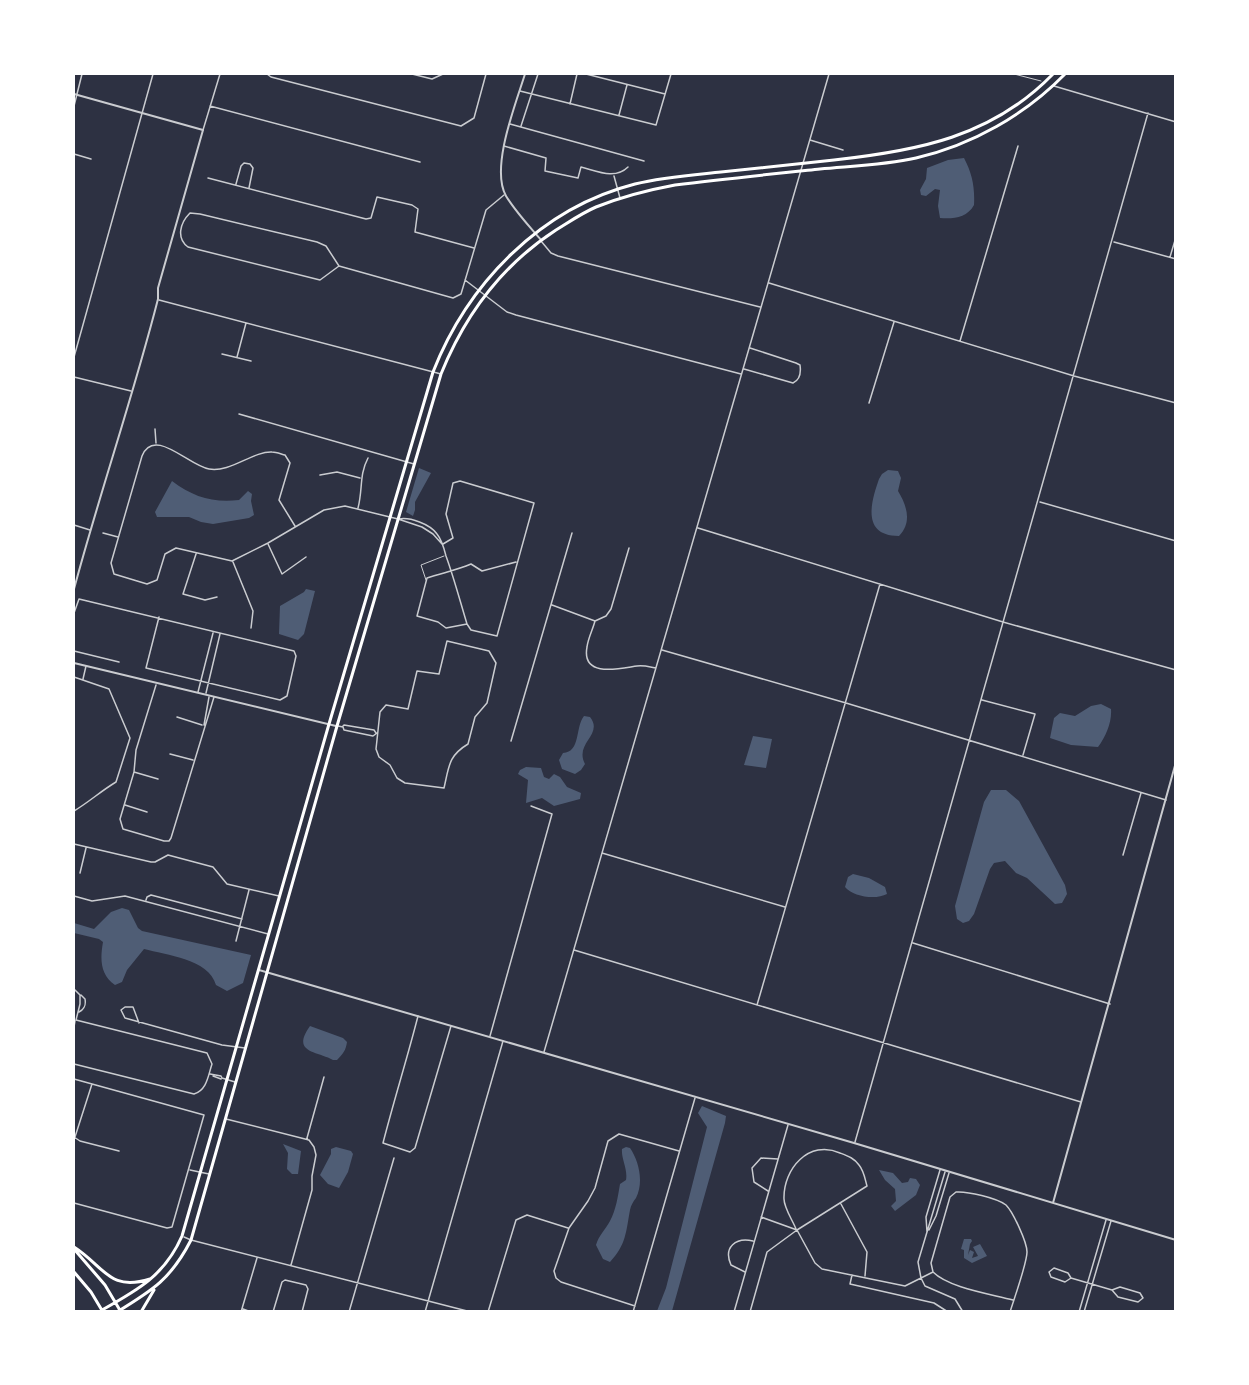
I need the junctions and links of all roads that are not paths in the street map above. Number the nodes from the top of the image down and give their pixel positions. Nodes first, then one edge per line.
1 (82, 74) edge
2 (153, 74) edge
3 (220, 74) edge
4 (267, 74) edge
5 (412, 74) edge
6 (443, 74) edge
7 (486, 74) edge
8 (525, 74) edge
9 (538, 74) edge
10 (577, 74) edge
11 (586, 74) edge
12 (671, 74) edge
13 (829, 74) edge
14 (1014, 74) edge
15 (1053, 74) edge
16 (1065, 74) edge
17 (1044, 82) junction
18 (627, 84) junction
19 (1053, 86) junction
20 (519, 91) junction
21 (530, 94) junction
22 (665, 94) junction
23 (75, 95) edge
24 (570, 104) junction
25 (74, 106) edge
26 (210, 106) junction
27 (141, 113) junction
28 (1148, 113) junction
29 (618, 116) junction
30 (1176, 122) edge
31 (510, 123) junction
32 (520, 127) junction
33 (203, 130) junction
34 (810, 140) junction
35 (504, 146) junction
36 (1018, 146) dead end
37 (843, 150) dead end
38 (74, 154) edge
39 (92, 159) dead end
40 (644, 161) dead end
41 (420, 162) dead end
42 (803, 163) junction
43 (628, 167) dead end
44 (800, 171) junction
45 (614, 175) junction
46 (208, 178) dead end
47 (236, 185) junction
48 (248, 189) junction
49 (617, 190) junction
50 (505, 195) junction
51 (620, 198) junction
52 (536, 234) junction
53 (1176, 237) edge
54 (540, 240) junction
55 (1113, 242) junction
56 (474, 248) junction
57 (1169, 258) junction
58 (1176, 260) edge
59 (339, 266) junction
60 (465, 280) junction
61 (768, 283) junction
62 (478, 290) junction
63 (484, 295) junction
64 (158, 299) junction
65 (760, 307) junction
66 (894, 321) junction
67 (246, 322) junction
68 (449, 336) junction
69 (456, 341) junction
70 (960, 342) junction
71 (750, 348) junction
72 (222, 354) dead end
73 (74, 357) edge
74 (237, 357) junction
75 (251, 361) dead end
76 (743, 368) junction
77 (434, 372) junction
78 (441, 374) junction
79 (741, 374) junction
80 (1074, 376) junction
81 (74, 377) edge
82 (132, 392) junction
83 (869, 403) dead end
84 (1176, 403) edge
85 (239, 414) dead end
86 (155, 429) dead end
87 (414, 437) junction
88 (421, 439) junction
89 (156, 444) junction
90 (368, 458) dead end
91 (406, 462) junction
92 (414, 464) junction
93 (320, 475) dead end
94 (360, 478) junction
95 (1039, 502) junction
96 (358, 508) junction
97 (390, 517) junction
98 (398, 519) junction
99 (74, 525) edge
100 (295, 526) junction
101 (697, 528) junction
102 (90, 530) junction
103 (103, 533) dead end
104 (572, 533) dead end
105 (119, 538) junction
106 (1176, 541) edge
107 (268, 543) junction
108 (442, 544) junction
109 (629, 548) dead end
110 (196, 553) junction
111 (446, 555) junction
112 (306, 557) dead end
113 (232, 561) junction
114 (517, 561) junction
115 (452, 572) junction
116 (426, 581) junction
117 (880, 583) junction
118 (74, 589) edge
119 (217, 597) dead end
120 (74, 598) edge
121 (79, 599) junction
122 (366, 599) junction
123 (374, 602) junction
124 (551, 605) junction
125 (74, 613) edge
126 (159, 617) junction
127 (595, 621) junction
128 (1003, 622) junction
129 (467, 624) junction
130 (251, 628) dead end
131 (213, 632) junction
132 (220, 634) junction
133 (661, 650) junction
134 (74, 651) edge
135 (119, 662) dead end
136 (74, 663) edge
137 (86, 666) junction
138 (656, 668) junction
139 (1176, 670) edge
140 (74, 677) edge
141 (83, 680) junction
142 (200, 681) junction
143 (157, 683) junction
144 (208, 683) junction
145 (198, 692) junction
146 (206, 694) junction
147 (212, 695) junction
148 (981, 700) junction
149 (846, 703) junction
150 (177, 717) dead end
151 (329, 724) junction
152 (204, 726) junction
153 (337, 726) junction
154 (343, 727) junction
155 (377, 733) junction
156 (511, 741) dead end
157 (969, 742) junction
158 (171, 754) dead end
159 (1023, 757) junction
160 (194, 760) junction
161 (1176, 762) edge
162 (134, 772) junction
163 (158, 779) dead end
164 (1141, 792) junction
165 (1166, 800) junction
166 (124, 805) junction
167 (531, 806) dead end
168 (74, 810) edge
169 (147, 812) dead end
170 (74, 844) edge
171 (87, 847) junction
172 (601, 853) junction
173 (1124, 855) dead end
174 (80, 873) dead end
175 (249, 890) junction
176 (74, 896) edge
177 (280, 897) junction
178 (146, 902) junction
179 (785, 907) junction
180 (242, 919) junction
181 (240, 926) junction
182 (269, 934) junction
183 (236, 941) dead end
184 (912, 943) junction
185 (573, 950) junction
186 (259, 970) junction
187 (267, 973) junction
188 (74, 990) edge
189 (80, 994) junction
190 (1110, 1004) junction
191 (757, 1005) junction
192 (78, 1012) junction
193 (418, 1016) junction
194 (76, 1020) junction
195 (139, 1023) junction
196 (451, 1025) junction
197 (74, 1027) edge
198 (489, 1036) junction
199 (503, 1040) junction
200 (885, 1043) junction
201 (237, 1046) junction
202 (245, 1048) junction
203 (543, 1053) junction
204 (74, 1064) edge
205 (209, 1074) junction
206 (324, 1077) dead end
207 (74, 1079) edge
208 (228, 1080) junction
209 (236, 1082) junction
210 (92, 1084) junction
211 (695, 1097) junction
212 (1081, 1102) junction
213 (225, 1118) junction
214 (788, 1124) junction
215 (75, 1137) edge
216 (74, 1140) edge
217 (309, 1140) junction
218 (854, 1143) junction
219 (118, 1151) dead end
220 (679, 1151) junction
221 (394, 1158) dead end
222 (778, 1159) junction
223 (189, 1170) junction
224 (940, 1170) junction
225 (201, 1172) junction
226 (947, 1172) junction
227 (209, 1174) junction
228 (769, 1191) junction
229 (74, 1203) edge
230 (841, 1203) junction
231 (1053, 1203) junction
232 (761, 1217) junction
233 (1106, 1219) junction
234 (1111, 1221) junction
235 (569, 1228) junction
236 (796, 1230) junction
237 (927, 1233) junction
238 (182, 1236) junction
239 (191, 1240) junction
240 (1176, 1240) edge
241 (754, 1241) junction
242 (74, 1248) edge
243 (257, 1257) junction
244 (291, 1265) junction
245 (74, 1272) edge
246 (744, 1272) junction
247 (933, 1272) junction
248 (852, 1275) junction
249 (865, 1276) junction
250 (154, 1277) junction
251 (921, 1278) junction
252 (1071, 1278) junction
253 (1088, 1282) junction
254 (357, 1283) junction
255 (1092, 1284) junction
256 (155, 1288) junction
257 (1112, 1290) junction
258 (429, 1300) junction
259 (1014, 1300) junction
260 (116, 1302) junction
261 (635, 1306) junction
262 (103, 1310) edge
263 (242, 1310) edge
264 (119, 1311) edge
265 (141, 1311) edge
266 (251, 1311) edge
267 (273, 1311) edge
268 (302, 1311) edge
269 (349, 1311) edge
270 (425, 1311) edge
271 (471, 1311) edge
272 (488, 1311) edge
273 (633, 1311) edge
274 (734, 1311) edge
275 (750, 1311) edge
276 (948, 1311) edge
277 (963, 1311) edge
278 (1010, 1311) edge
279 (1039, 1311) edge
280 (1046, 1311) edge
281 (1079, 1311) edge
282 (1084, 1311) edge

1 - 23 street
2 - 27 street
3 - 26 street
4 - 7 street
5 - 6 street
8 - 20 street
9 - 21 street
10 - 24 street
11 - 18 street
12 - 22 street
13 - 34 street
14 - 17 lane
15 - 17 main road
16 - 19 main road
17 - 42 main road
18 - 22 street
18 - 29 street
19 - 28 street
19 - 44 main road
20 - 21 street
20 - 31 street
21 - 24 street
21 - 32 street
22 - 29 street
23 - 25 street
23 - 27 street
24 - 29 street
26 - 33 street
26 - 41 street
27 - 33 street
27 - 73 street
28 - 30 street
28 - 55 street
31 - 32 street
31 - 35 street
32 - 40 street
33 - 64 street
34 - 37 street
34 - 42 street
35 - 45 street
35 - 50 street
36 - 70 street
38 - 39 street
42 - 44 street
42 - 49 main road
43 - 45 street
44 - 51 main road
44 - 61 street
45 - 49 street
46 - 47 street
47 - 48 street
47 - 48 street
48 - 56 street
49 - 51 street
49 - 52 main road
50 - 52 street
50 - 56 street
51 - 54 main road
52 - 54 street
52 - 62 main road
53 - 57 street
54 - 63 main road
54 - 65 street
55 - 57 street
55 - 80 street
56 - 60 street
57 - 58 street
59 - 59 street
59 - 60 street
60 - 62 street
61 - 65 street
61 - 66 street
62 - 63 street
62 - 68 main road
63 - 69 main road
63 - 79 street
64 - 67 street
64 - 82 street
65 - 71 street
66 - 70 street
66 - 83 street
67 - 74 street
67 - 77 street
68 - 69 main road
68 - 77 main road
69 - 78 main road
70 - 80 street
71 - 76 street
71 - 76 street
72 - 74 street
74 - 75 street
76 - 79 street
77 - 78 street
77 - 87 main road
78 - 88 main road
79 - 101 street
80 - 84 street
80 - 95 street
81 - 82 street
82 - 102 street
85 - 91 street
86 - 89 street
87 - 88 main road
87 - 91 main road
88 - 92 main road
89 - 100 street
89 - 105 street
90 - 94 street
91 - 92 street
91 - 97 main road
92 - 98 main road
93 - 94 street
94 - 96 street
95 - 106 street
95 - 128 street
96 - 97 street
96 - 100 street
97 - 98 street
97 - 122 main road
98 - 108 street
98 - 123 main road
99 - 102 street
100 - 107 street
101 - 117 street
101 - 133 street
102 - 118 street
103 - 105 street
104 - 124 street
105 - 110 street
107 - 112 street
107 - 113 street
108 - 111 street
108 - 114 street
109 - 127 street
110 - 113 street
110 - 119 street
111 - 115 street
111 - 116 lane
113 - 130 street
114 - 115 street
114 - 129 street
115 - 116 street
115 - 129 street
116 - 129 street
117 - 128 street
117 - 149 street
120 - 121 street
121 - 125 street
121 - 126 street
122 - 123 main road
122 - 151 main road
123 - 153 main road
124 - 127 street
124 - 156 street
126 - 131 street
126 - 142 street
127 - 138 street
128 - 139 street
128 - 148 street
131 - 132 street
131 - 142 street
132 - 144 street
132 - 144 street
133 - 138 street
133 - 149 street
134 - 135 street
136 - 137 street
137 - 141 street
137 - 143 street
138 - 172 street
140 - 141 street
141 - 168 street
142 - 144 street
142 - 145 street
143 - 145 street
143 - 162 street
144 - 146 street
145 - 146 street
146 - 147 street
147 - 151 street
147 - 152 street
148 - 157 street
148 - 159 street
149 - 157 street
149 - 179 street
150 - 152 street
151 - 153 street
151 - 177 main road
152 - 160 street
153 - 154 street
153 - 187 main road
154 - 155 street
154 - 155 street
155 - 155 street
157 - 159 street
157 - 184 street
158 - 160 street
159 - 164 street
160 - 166 street
161 - 165 street
162 - 163 street
162 - 166 street
164 - 165 street
164 - 173 street
165 - 190 street
166 - 169 street
167 - 198 street
170 - 171 street
171 - 174 street
171 - 175 street
172 - 179 street
172 - 185 street
175 - 177 street
175 - 180 street
176 - 178 street
177 - 182 main road
178 - 180 street
178 - 181 street
179 - 191 street
180 - 181 street
181 - 182 street
181 - 183 street
182 - 186 main road
184 - 190 street
184 - 200 street
185 - 191 street
185 - 203 street
186 - 187 street
186 - 201 main road
187 - 193 street
187 - 202 main road
188 - 189 street
189 - 192 street
189 - 192 street
190 - 212 street
191 - 200 street
192 - 194 street
193 - 196 street
193 - 196 street
194 - 197 street
194 - 205 street
195 - 195 street
195 - 201 street
196 - 198 street
198 - 199 street
199 - 203 street
199 - 258 street
200 - 212 street
200 - 218 street
201 - 202 street
201 - 208 main road
202 - 209 main road
203 - 211 street
204 - 205 street
205 - 208 street
206 - 217 street
207 - 210 street
208 - 209 street
208 - 225 main road
209 - 213 main road
210 - 215 street
210 - 223 street
211 - 214 street
211 - 220 street
212 - 231 street
213 - 217 street
213 - 227 main road
214 - 218 street
214 - 222 street
215 - 216 street
215 - 219 street
217 - 244 street
218 - 224 street
220 - 235 street
220 - 261 street
221 - 254 street
222 - 228 street
222 - 228 street
223 - 225 street
223 - 229 street
224 - 226 street
224 - 237 street
225 - 227 street
225 - 238 main road
226 - 231 street
226 - 237 street
227 - 239 main road
228 - 232 street
230 - 236 street
230 - 236 street
230 - 249 street
231 - 233 street
232 - 236 street
232 - 241 street
233 - 234 street
233 - 253 street
234 - 240 street
234 - 255 street
235 - 261 street
235 - 272 street
236 - 248 street
236 - 275 street
237 - 251 street
238 - 239 street
238 - 250 main road
239 - 243 street
239 - 256 main road
241 - 246 street
241 - 246 street
242 - 250 main road
242 - 260 main road
243 - 244 street
243 - 263 street
244 - 254 street
245 - 262 main road
246 - 274 street
247 - 251 street
247 - 259 street
247 - 259 street
248 - 249 street
248 - 276 street
249 - 251 street
250 - 260 main road
251 - 277 street
252 - 252 street
252 - 253 street
253 - 255 street
253 - 281 street
254 - 258 street
254 - 269 street
255 - 257 street
255 - 282 street
256 - 264 main road
256 - 265 main road
257 - 257 street
258 - 270 street
258 - 271 street
259 - 278 street
260 - 262 main road
260 - 264 main road
261 - 273 street
263 - 266 street
267 - 268 street
279 - 280 street

